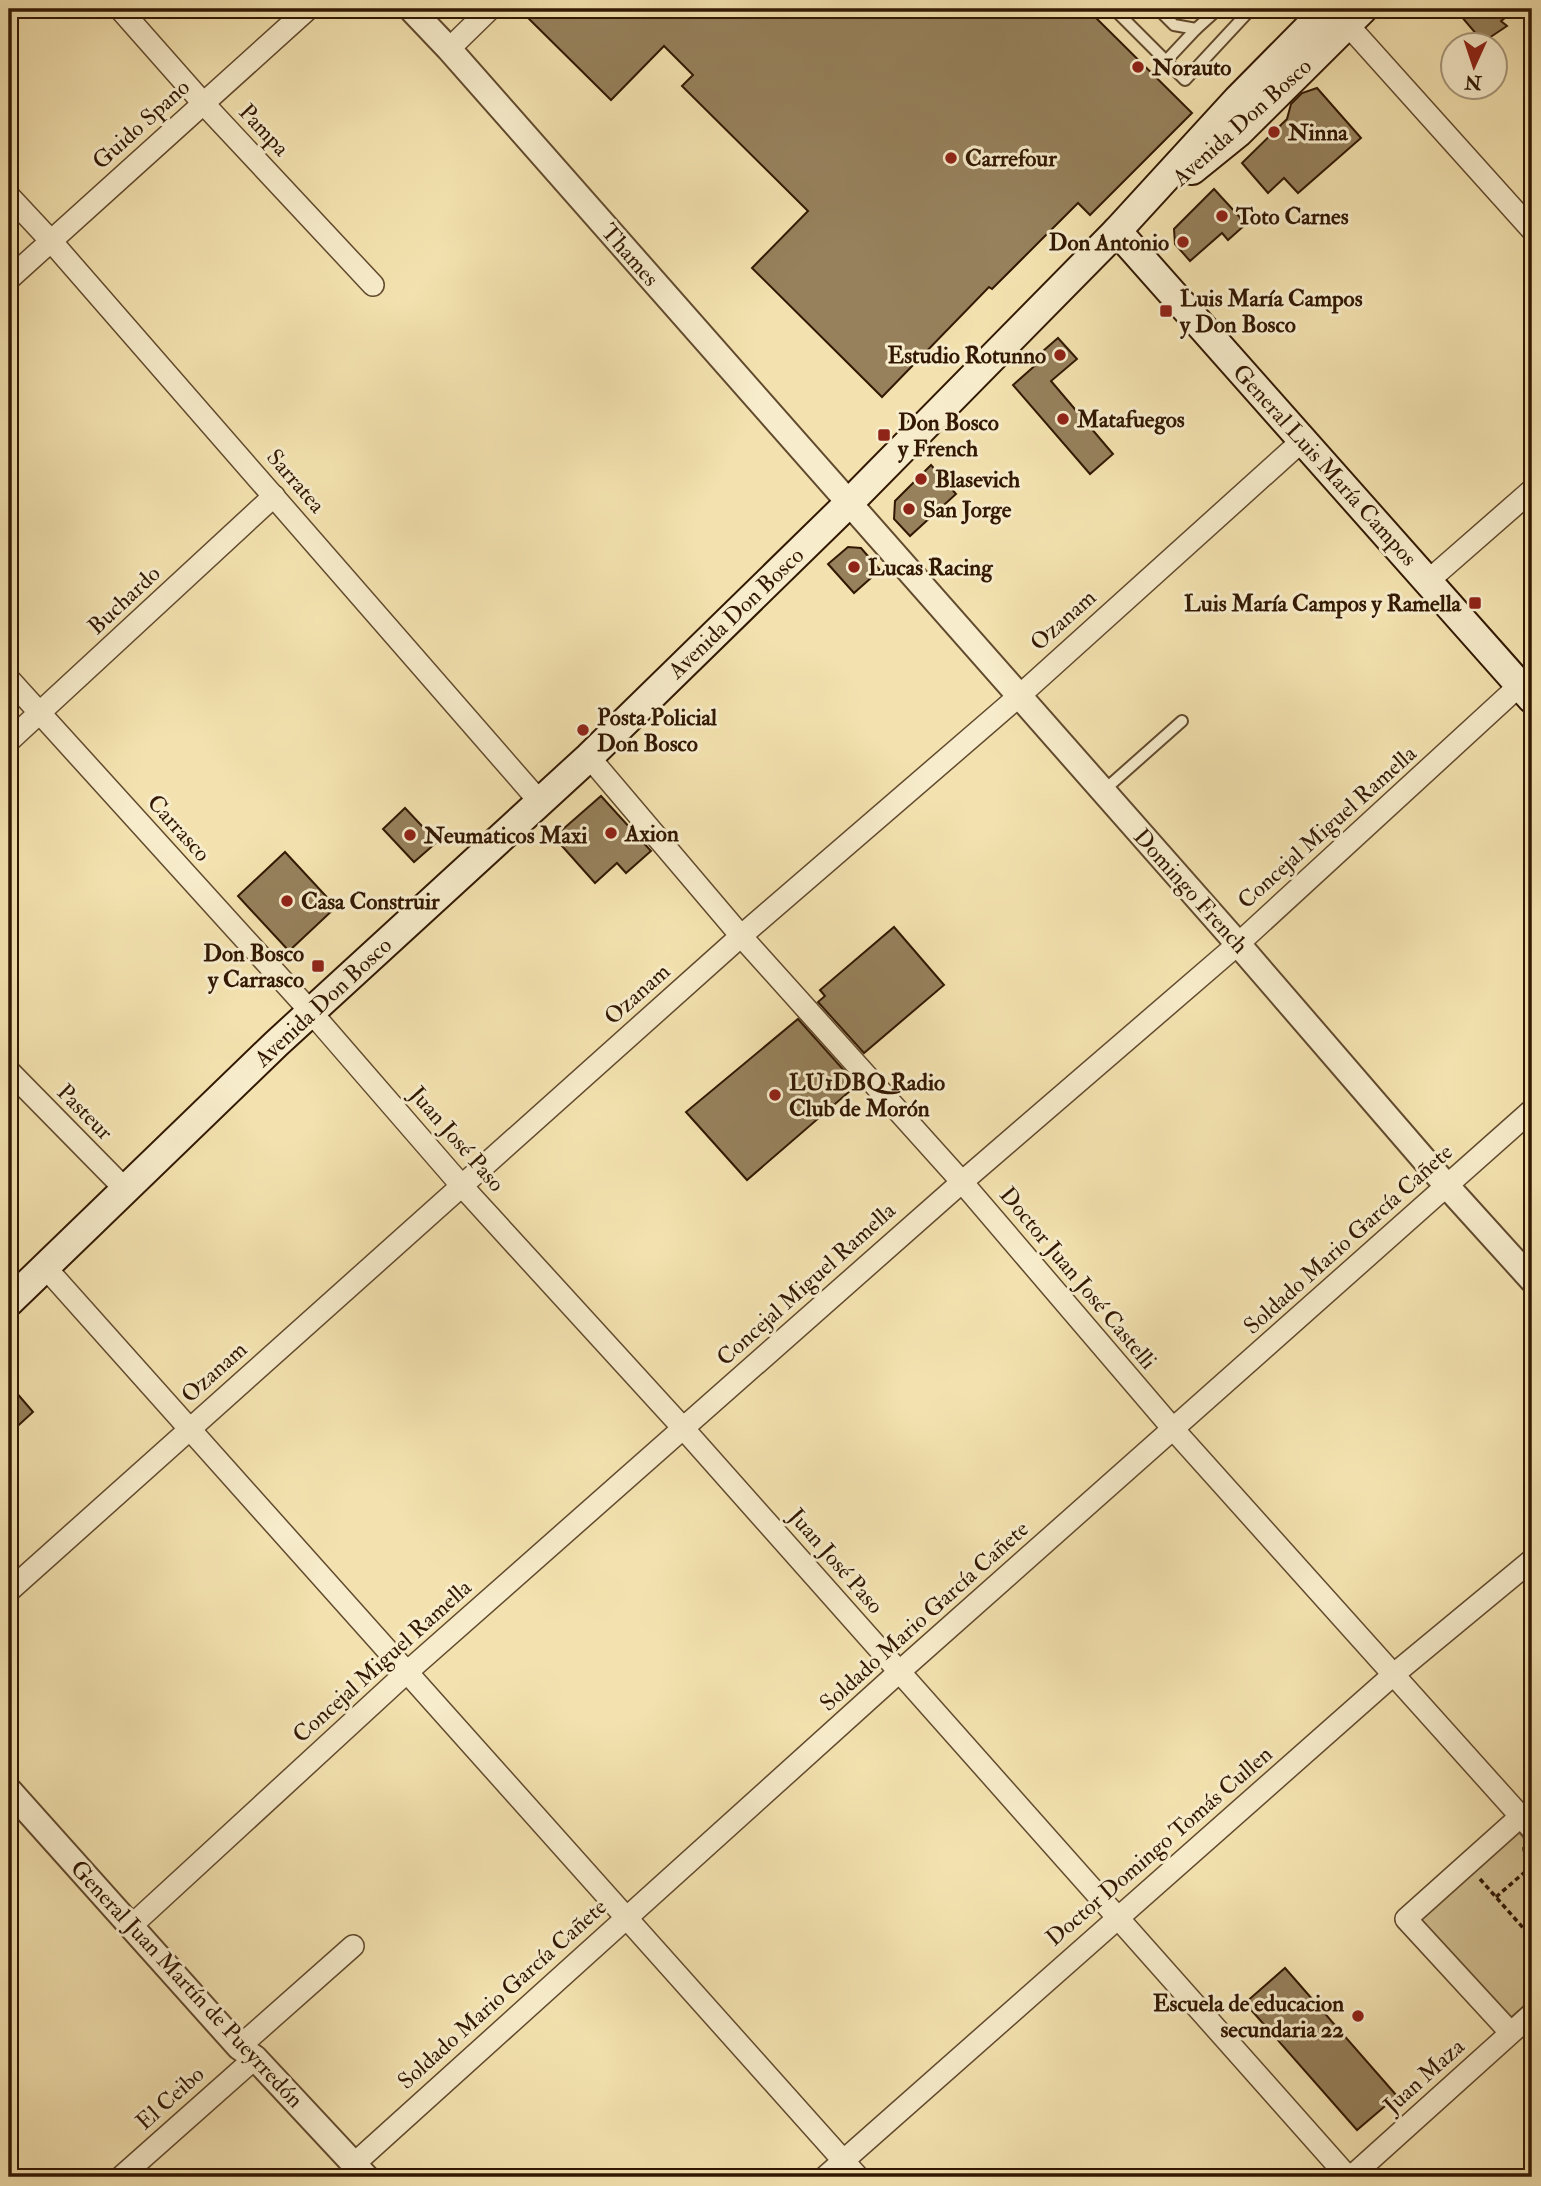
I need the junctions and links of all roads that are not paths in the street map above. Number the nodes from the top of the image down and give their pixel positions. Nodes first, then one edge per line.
1 (120, 9) edge
2 (308, 9) edge
3 (411, 9) edge
4 (490, 9) edge
5 (1114, 9) edge
6 (1158, 9) edge
7 (1217, 9) edge
8 (1251, 9) edge
9 (1345, 13) edge
10 (1196, 29) junction
11 (449, 49) junction
12 (1166, 61) junction
13 (204, 103) junction
14 (9, 196) edge
15 (1532, 230) edge
16 (1117, 232) junction
17 (51, 241) junction
18 (9, 279) edge
19 (373, 285) dead end
20 (1303, 440) junction
21 (1532, 490) edge
22 (274, 496) junction
23 (849, 503) junction
24 (1428, 581) junction
25 (9, 679) edge
26 (1526, 692) edge
27 (1018, 697) junction
28 (40, 714) junction
29 (1182, 721) dead end
30 (9, 741) edge
31 (589, 757) junction
32 (1102, 792) junction
33 (540, 802) junction
34 (741, 936) junction
35 (1238, 944) junction
36 (311, 1013) junction
37 (9, 1071) edge
38 (1532, 1110) edge
39 (962, 1181) junction
40 (461, 1185) junction
41 (1446, 1185) junction
42 (125, 1189) junction
43 (45, 1267) junction
44 (1532, 1280) edge
45 (9, 1302) edge
46 (683, 1428) junction
47 (190, 1429) junction
48 (1174, 1430) junction
49 (1532, 1560) edge
50 (9, 1591) edge
51 (899, 1672) junction
52 (406, 1673) junction
53 (1393, 1675) junction
54 (13, 1802) edge
55 (1526, 1822) edge
56 (625, 1918) junction
57 (1116, 1919) junction
58 (131, 1926) junction
59 (353, 1947) dead end
60 (1532, 2014) edge
61 (1510, 2032) junction
62 (247, 2053) junction
63 (844, 2161) junction
64 (360, 2171) edge
65 (121, 2177) edge
66 (825, 2177) edge
67 (858, 2177) edge
68 (1349, 2177) edge

1 - 13 street, Pampa
2 - 13 street, Guido Spano
3 - 11 street, Thames
4 - 11 street
5 - 12 lane
6 - 10 lane
7 - 10 lane
8 - 12 lane
9 - 15 street
9 - 16 main road, Avenida Don Bosco
10 - 12 lane
11 - 23 street, Thames
13 - 17 street, Guido Spano
13 - 19 street, Pampa
14 - 17 street, Sarratea
16 - 20 main road, General Luis María Campos
16 - 23 main road, Avenida Don Bosco
17 - 18 street, Guido Spano
17 - 22 street, Sarratea
20 - 24 main road, General Luis María Campos
20 - 27 street, Ozanam
21 - 24 street
22 - 28 street, Buchardo
22 - 33 street, Sarratea
23 - 27 street, Domingo French
23 - 31 main road, Avenida Don Bosco
24 - 26 main road, General Luis María Campos
25 - 28 street, Carrasco
26 - 35 street, Concejal Miguel Ramella
27 - 32 street, Domingo French
27 - 34 street, Ozanam
28 - 30 street, Buchardo
28 - 36 street, Carrasco
29 - 32 lane
31 - 33 main road, Avenida Don Bosco
31 - 34 street, Doctor Juan José Castelli
32 - 35 street, Domingo French
33 - 36 main road, Avenida Don Bosco
34 - 39 street, Doctor Juan José Castelli
34 - 40 street, Ozanam
35 - 39 street, Concejal Miguel Ramella
35 - 41 street, Domingo French
36 - 40 street, Juan José Paso
36 - 42 main road, Avenida Don Bosco
37 - 42 street, Pasteur
38 - 41 street, Soldado Mario García Cañete
39 - 46 street, Concejal Miguel Ramella
39 - 48 street, Doctor Juan José Castelli
40 - 46 street, Juan José Paso
40 - 47 street, Ozanam
41 - 44 street, Domingo French
41 - 48 street, Soldado Mario García Cañete
42 - 43 main road, Avenida Don Bosco
43 - 45 main road, Avenida Don Bosco
43 - 47 street
46 - 51 street, Juan José Paso
46 - 52 street, Concejal Miguel Ramella
47 - 50 street, Ozanam
47 - 52 street
48 - 51 street, Soldado Mario García Cañete
48 - 53 street, Doctor Juan José Castelli
49 - 53 street, Doctor Domingo Tomás Cullen
51 - 56 street, Soldado Mario García Cañete
51 - 57 street, Juan José Paso
52 - 56 street
52 - 58 street, Concejal Miguel Ramella
53 - 55 street, Doctor Juan José Castelli
53 - 57 street, Doctor Domingo Tomás Cullen
54 - 58 street, General Juan Martín de Pueyrredón
55 - 61 street
56 - 63 street
56 - 64 street, Soldado Mario García Cañete
57 - 63 street, Doctor Domingo Tomás Cullen
57 - 68 street, Juan José Paso
58 - 62 street, General Juan Martín de Pueyrredón
59 - 62 street, El Ceibo
60 - 61 street, Juan Maza
61 - 68 street, Juan Maza
62 - 64 street, General Juan Martín de Pueyrredón
62 - 65 street, El Ceibo
63 - 66 street, Doctor Domingo Tomás Cullen
63 - 67 street

